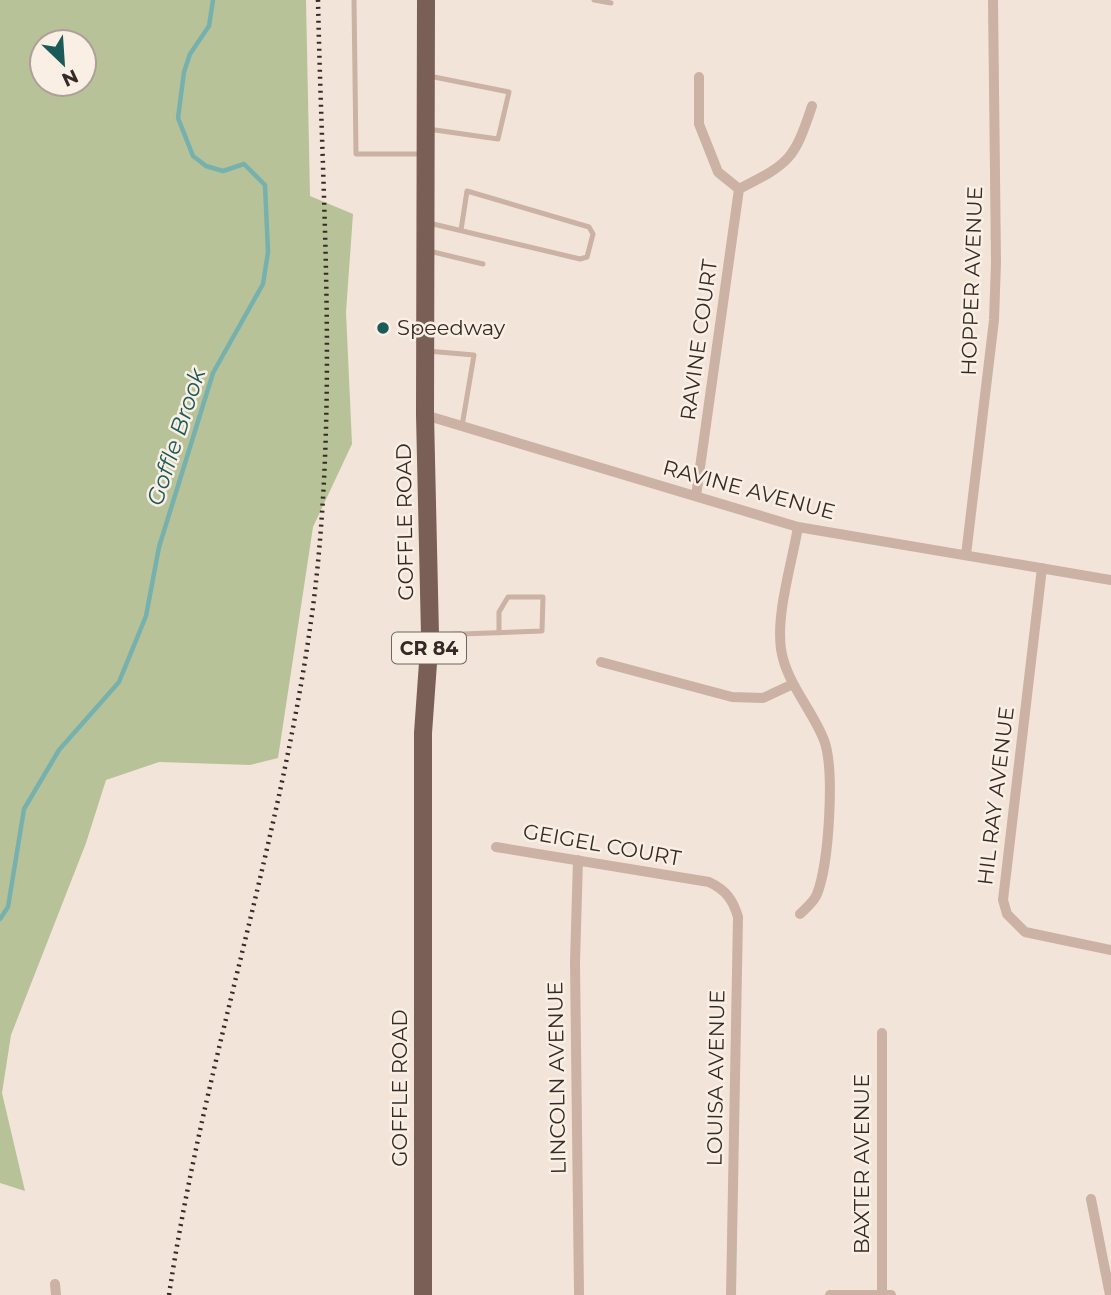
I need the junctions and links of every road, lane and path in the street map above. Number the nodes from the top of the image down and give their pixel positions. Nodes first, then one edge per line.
1 (354, 0) edge
2 (426, 0) edge
3 (594, 0) edge
4 (611, 3) dead end
5 (993, 4) edge
6 (426, 76) junction
7 (699, 77) dead end
8 (812, 106) dead end
9 (426, 129) junction
10 (426, 154) junction
11 (740, 189) junction
12 (426, 223) junction
13 (461, 230) junction
14 (426, 250) junction
15 (483, 264) dead end
16 (425, 351) junction
17 (425, 415) junction
18 (462, 426) junction
19 (696, 496) junction
20 (798, 527) junction
21 (965, 555) junction
22 (1042, 568) junction
23 (1111, 580) edge
24 (499, 633) junction
25 (430, 635) junction
26 (601, 662) dead end
27 (793, 684) junction
28 (496, 847) dead end
29 (578, 860) junction
30 (702, 881) joint
31 (800, 914) dead end
32 (1111, 950) edge
33 (881, 1033) dead end
34 (1091, 1199) dead end
35 (1108, 1294) edge
36 (423, 1295) edge
37 (579, 1295) edge
38 (731, 1295) edge
39 (830, 1295) edge
40 (881, 1295) edge
41 (891, 1295) edge

1 - 10 lane
2 - 6 main road, GOFFLE ROAD / CR 84
3 - 4 lane
5 - 21 street, HOPPER AVENUE
6 - 9 main road, GOFFLE ROAD / CR 84
6 - 9 lane
7 - 11 street
8 - 11 street
9 - 10 main road, GOFFLE ROAD / CR 84
10 - 12 main road, GOFFLE ROAD / CR 84
11 - 19 street, RAVINE COURT
12 - 13 lane
12 - 14 main road, GOFFLE ROAD / CR 84
13 - 13 lane
14 - 15 lane
14 - 16 main road, GOFFLE ROAD / CR 84
16 - 17 main road, GOFFLE ROAD / CR 84
16 - 18 lane
17 - 18 street, RAVINE AVENUE
17 - 25 main road, GOFFLE ROAD / CR 84
18 - 19 street, RAVINE AVENUE
19 - 20 street, RAVINE AVENUE
20 - 21 street, RAVINE AVENUE
20 - 27 street
21 - 22 street, RAVINE AVENUE
22 - 23 street, RAVINE AVENUE
22 - 32 street, HIL RAY AVENUE
24 - 24 lane
24 - 25 lane
25 - 36 main road, GOFFLE ROAD / CR 84
26 - 27 street
27 - 31 street
28 - 29 street, GEIGEL COURT
29 - 30 street, GEIGEL COURT
29 - 37 street, LINCOLN AVENUE
30 - 38 street, LOUISA AVENUE
33 - 40 street, BAXTER AVENUE
34 - 35 street
39 - 40 street
40 - 41 street

